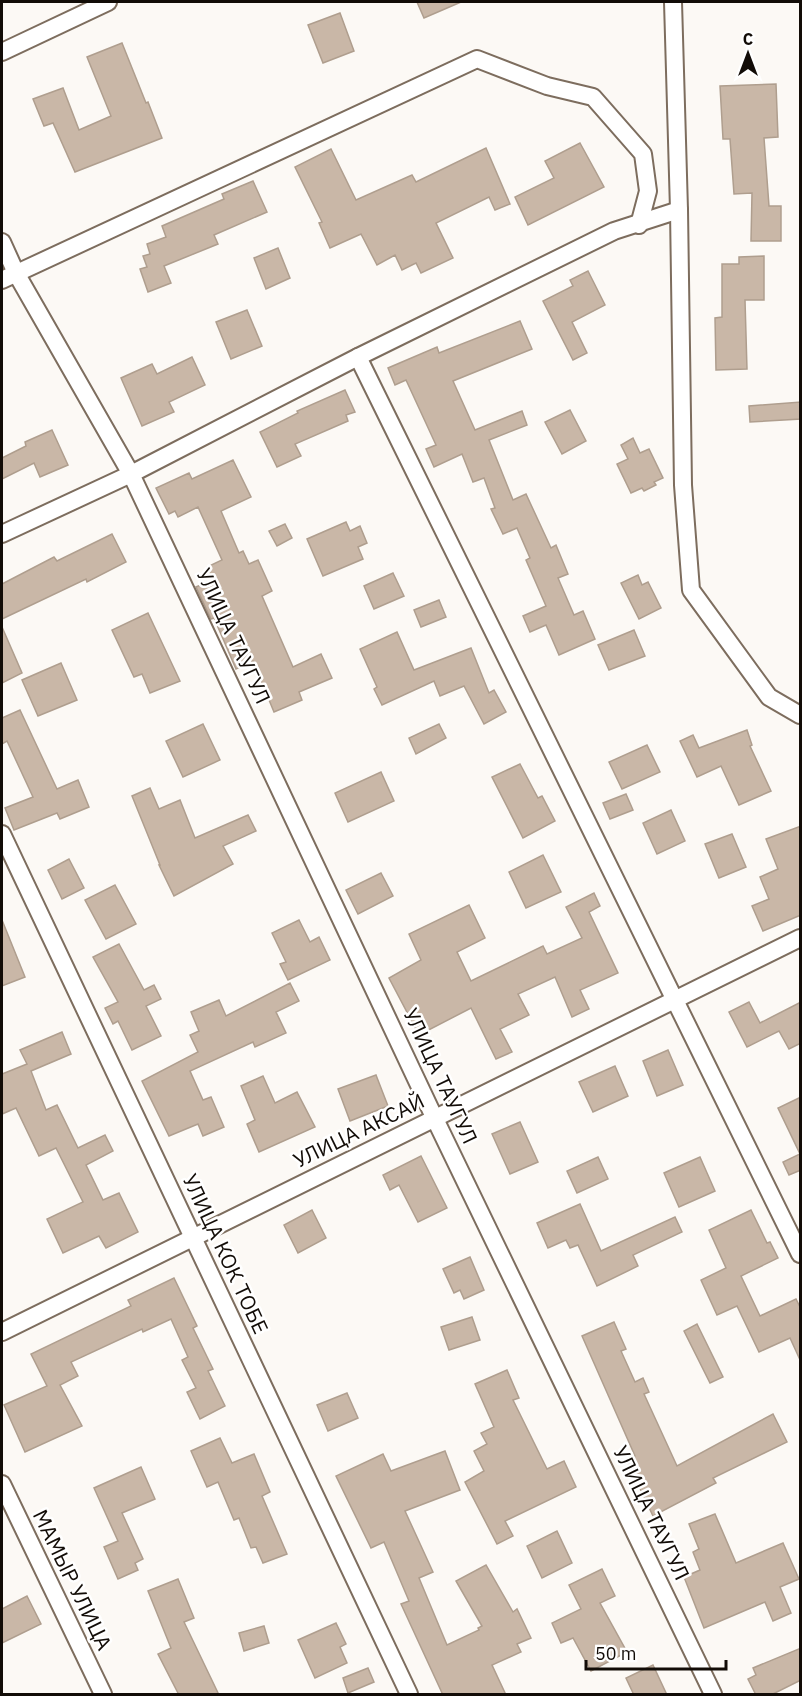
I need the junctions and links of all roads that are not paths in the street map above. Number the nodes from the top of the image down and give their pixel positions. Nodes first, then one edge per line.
1 (108, 2) edge
2 (672, 2) edge
3 (2, 52) edge
4 (679, 210) junction
5 (639, 225) junction
6 (2, 242) edge
7 (9, 276) edge
8 (358, 357) junction
9 (131, 474) junction
10 (2, 534) edge
11 (801, 715) edge
12 (2, 834) edge
13 (801, 938) edge
14 (676, 1000) junction
15 (435, 1119) junction
16 (193, 1239) junction
17 (801, 1254) edge
18 (2, 1332) edge
19 (2, 1484) edge
20 (103, 1695) edge
21 (409, 1695) edge
22 (713, 1695) edge

1 - 3 street
2 - 4 street
4 - 5 street
4 - 11 street
5 - 7 street
5 - 8 street
6 - 7 street, УЛИЦА ТАУГУЛ
7 - 9 street, УЛИЦА ТАУГУЛ
8 - 9 street
8 - 14 street
9 - 10 street
9 - 15 street, УЛИЦА ТАУГУЛ
12 - 16 street, УЛИЦА КОК ТОБЕ
13 - 14 street, УЛИЦА АКСАЙ
14 - 15 street, УЛИЦА АКСАЙ
14 - 17 street
15 - 16 street, УЛИЦА АКСАЙ
15 - 22 street, УЛИЦА ТАУГУЛ
16 - 18 street, УЛИЦА АКСАЙ
16 - 21 street, УЛИЦА КОК ТОБЕ
19 - 20 street, МАМЫР УЛИЦА

